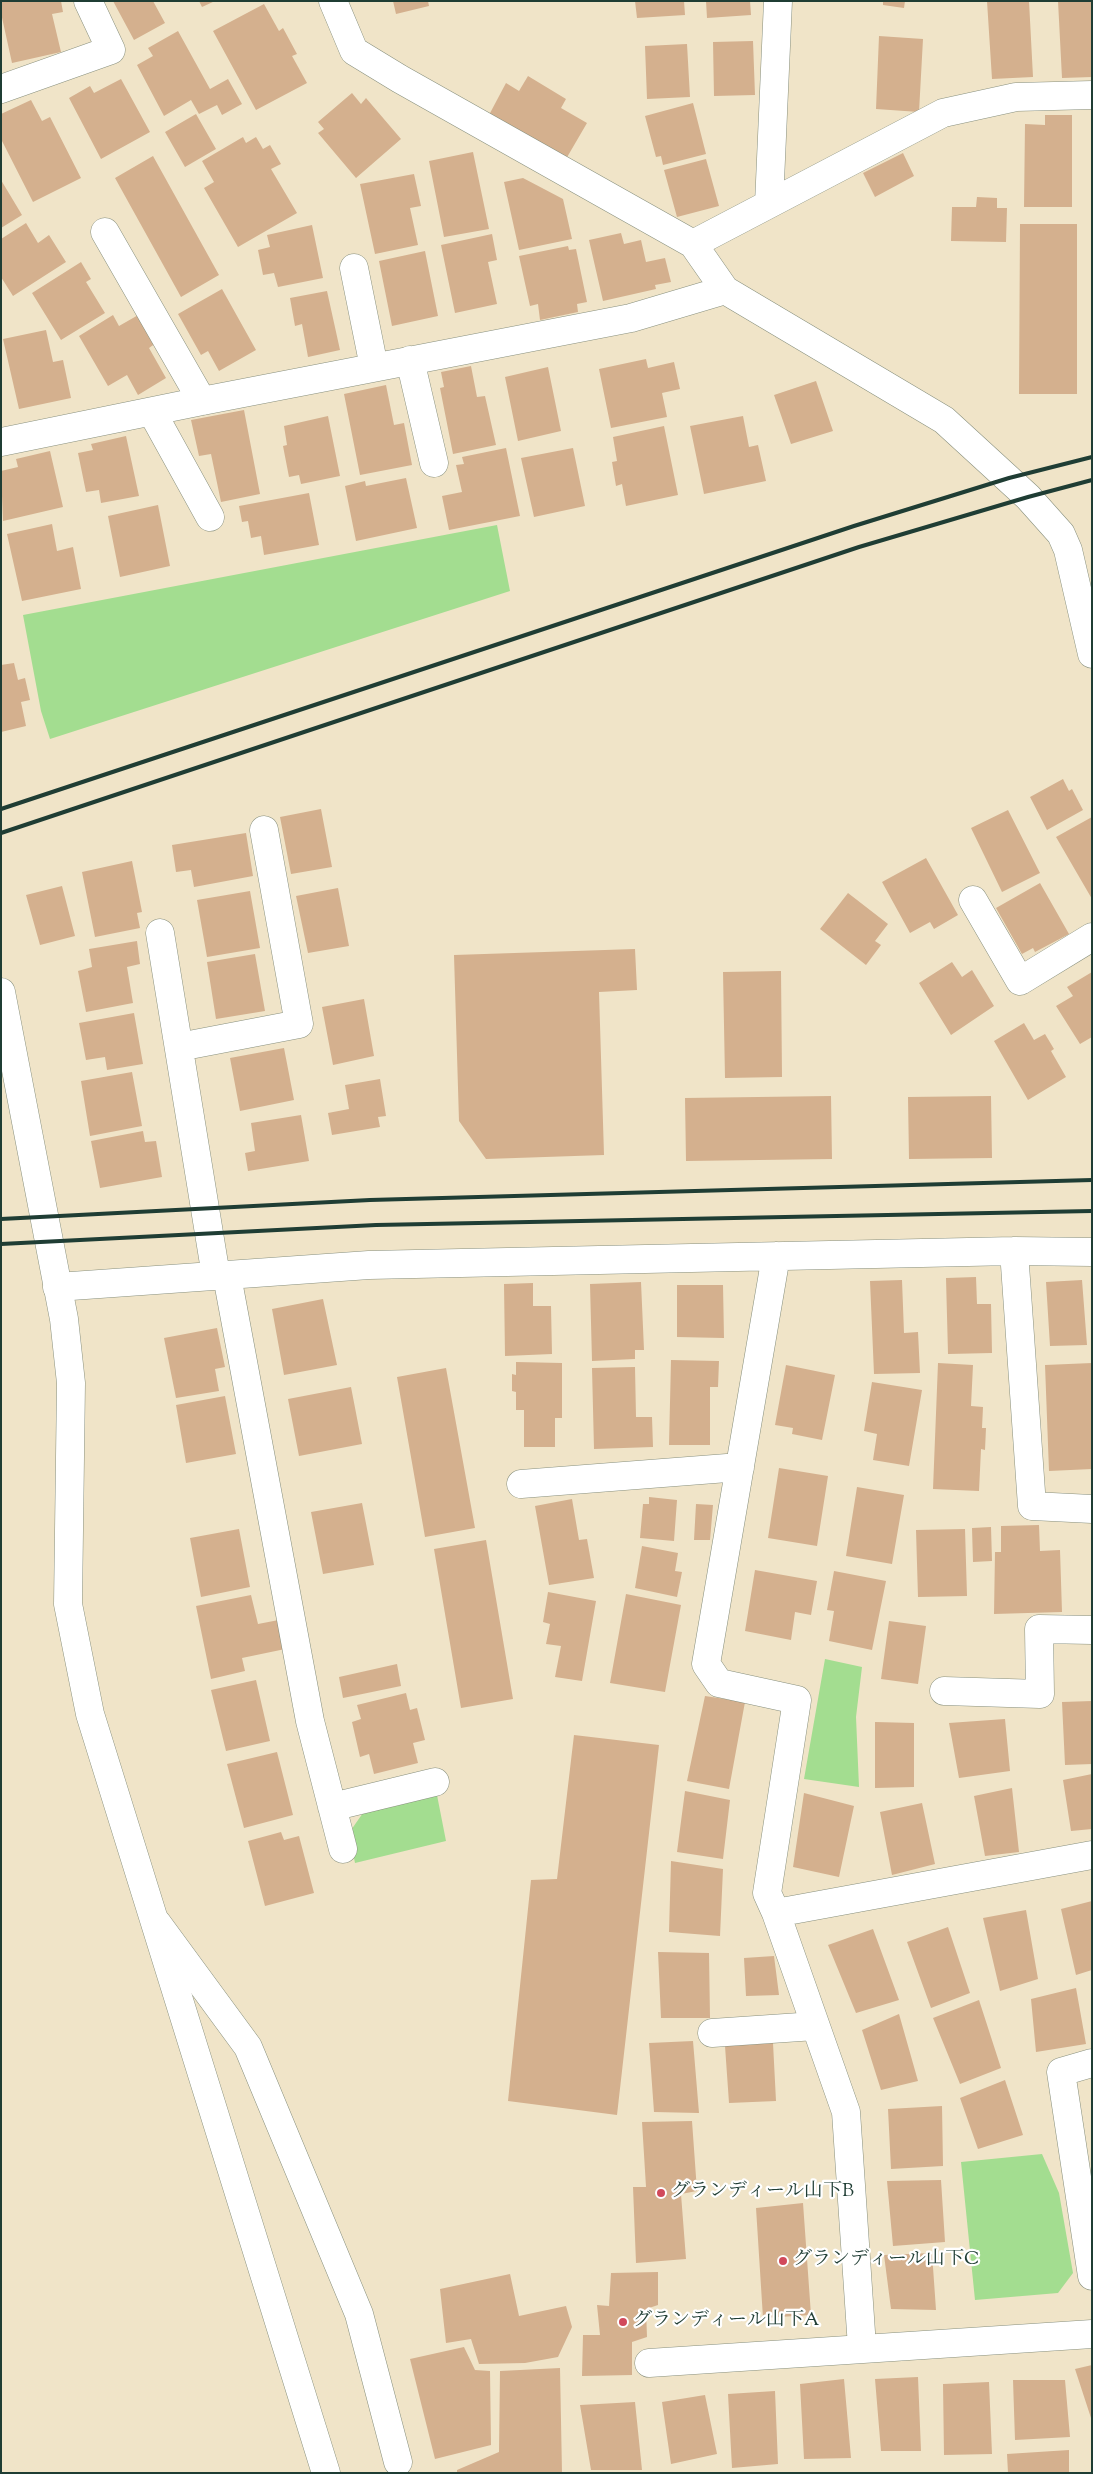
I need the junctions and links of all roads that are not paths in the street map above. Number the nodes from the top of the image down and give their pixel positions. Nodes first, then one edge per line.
1 (88, 1) edge
2 (333, 1) edge
3 (778, 1) edge
4 (1, 89) edge
5 (1092, 95) edge
6 (769, 204) junction
7 (105, 232) dead end
8 (693, 244) junction
9 (354, 268) dead end
10 (725, 290) junction
11 (410, 360) junction
12 (374, 367) junction
13 (202, 400) junction
14 (152, 412) junction
15 (1, 442) edge
16 (434, 463) dead end
17 (210, 517) dead end
18 (1092, 654) edge
19 (264, 830) dead end
20 (973, 900) dead end
21 (160, 933) dead end
22 (1092, 937) edge
23 (1, 992) edge
24 (179, 1047) junction
25 (1014, 1251) junction
26 (1092, 1252) edge
27 (776, 1256) junction
28 (222, 1276) junction
29 (57, 1286) junction
30 (740, 1467) junction
31 (521, 1484) dead end
32 (1092, 1509) edge
33 (1092, 1630) edge
34 (944, 1692) dead end
35 (435, 1782) dead end
36 (332, 1807) junction
37 (343, 1849) dead end
38 (1092, 1855) edge
39 (776, 1913) junction
40 (156, 1922) junction
41 (815, 2026) junction
42 (712, 2033) dead end
43 (1092, 2063) edge
44 (1092, 2276) edge
45 (1092, 2334) edge
46 (862, 2347) junction
47 (649, 2363) dead end
48 (398, 2462) dead end
49 (326, 2473) edge

1 - 4 street
2 - 8 street
3 - 6 street
5 - 6 street
6 - 8 street
7 - 13 street
8 - 10 street
9 - 12 street
10 - 11 street
10 - 18 street
11 - 12 street
11 - 16 street
12 - 13 street
13 - 14 street
14 - 15 street
14 - 17 street
19 - 24 street
20 - 22 street
21 - 24 street
23 - 29 street
24 - 28 street
25 - 26 street
25 - 27 street
25 - 32 street
27 - 28 street
27 - 30 street
28 - 29 street
28 - 36 street
29 - 40 street
30 - 31 street
30 - 39 street
33 - 34 street
35 - 36 street
36 - 37 street
38 - 39 street
39 - 41 street
40 - 48 street
40 - 49 street
41 - 42 street
41 - 46 street
43 - 44 street
45 - 46 street
46 - 47 street

